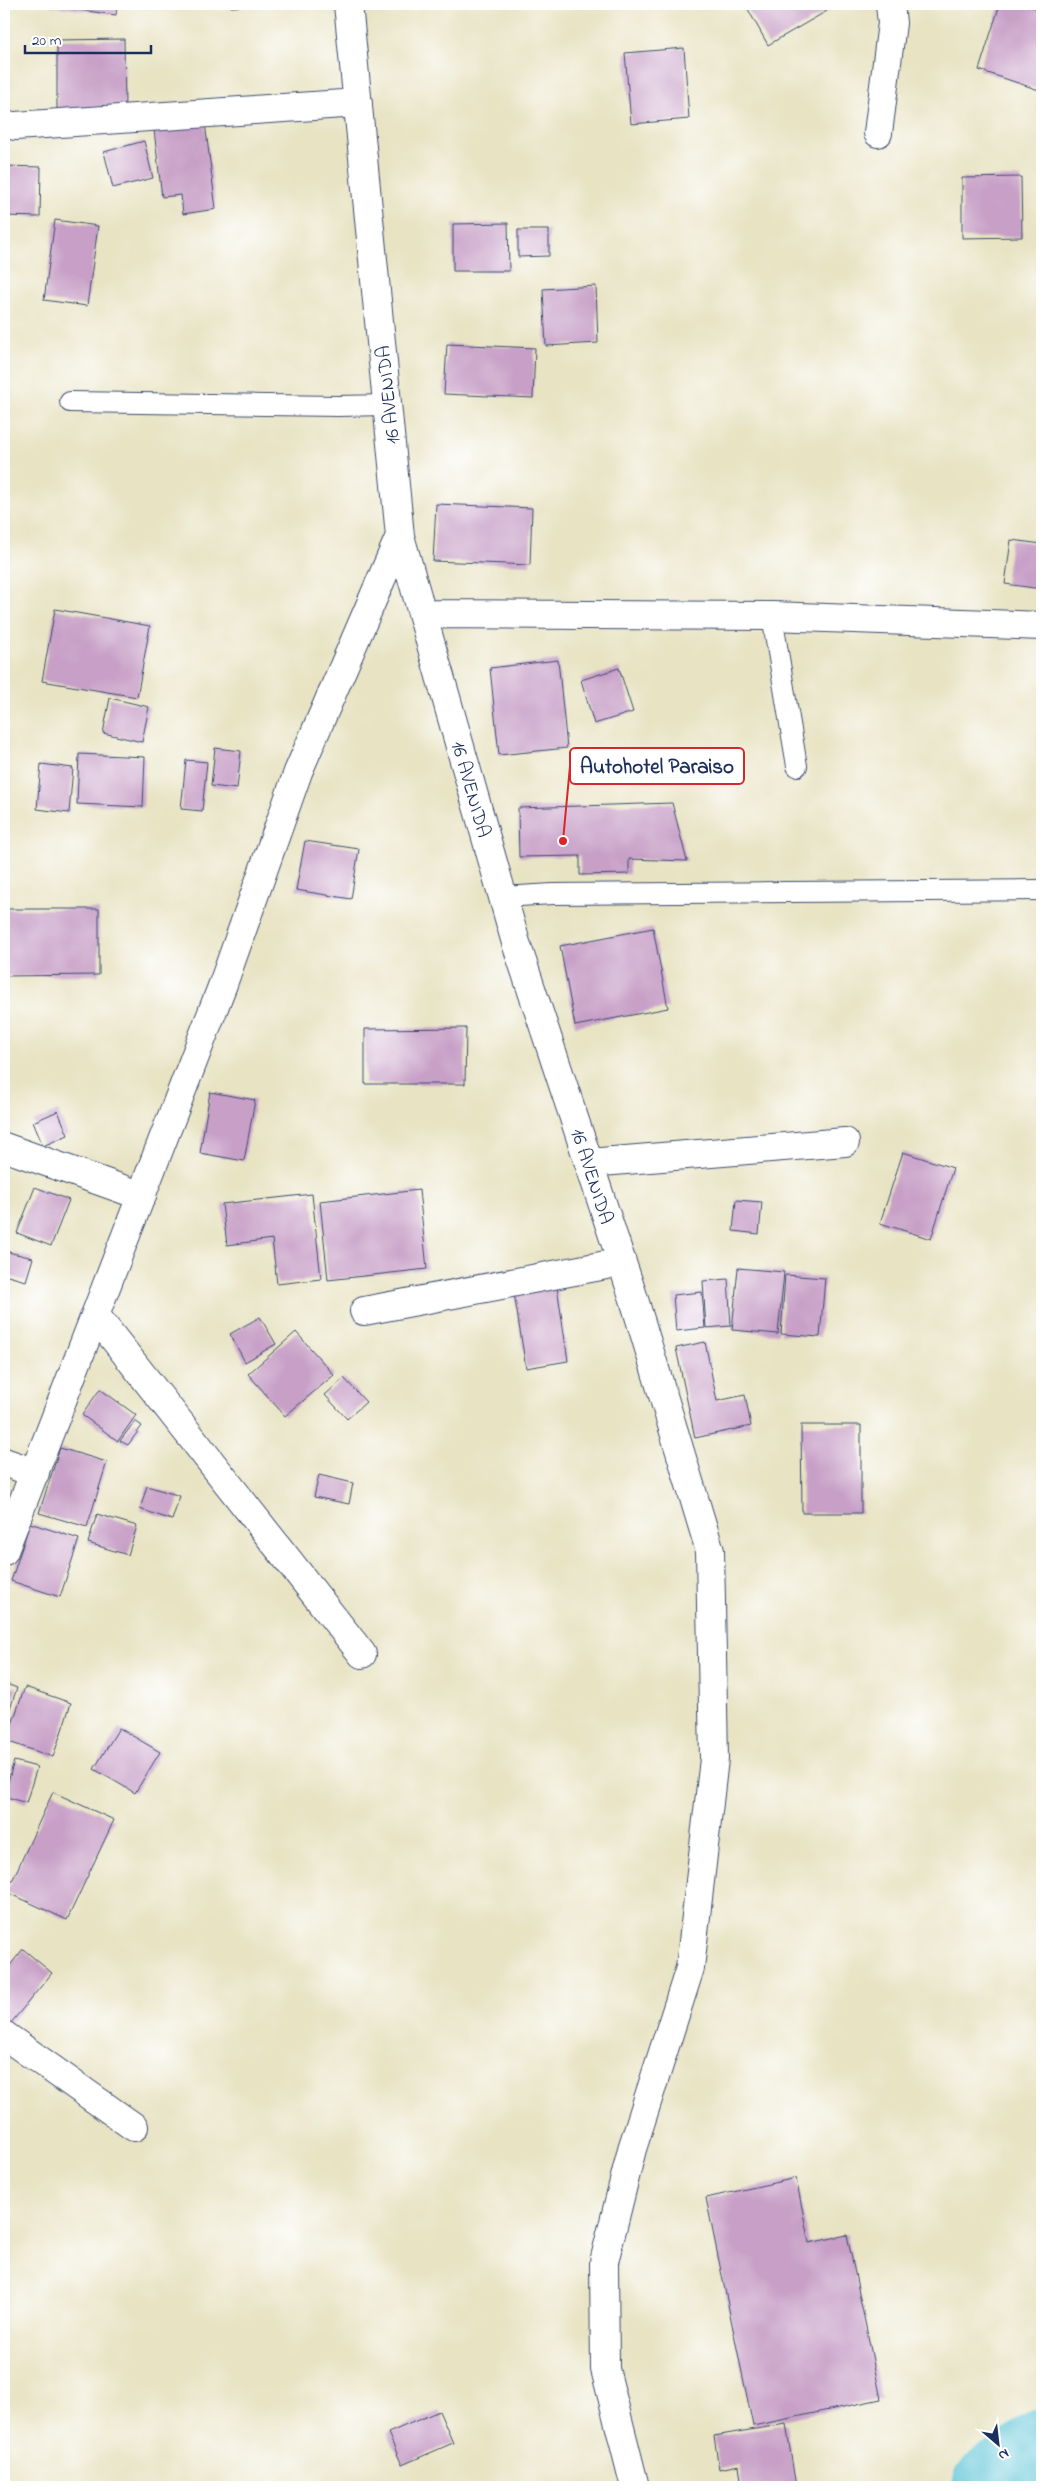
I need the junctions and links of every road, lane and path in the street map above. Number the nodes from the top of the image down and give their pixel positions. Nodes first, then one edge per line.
1 (348, 4) edge
2 (890, 4) edge
3 (358, 103) junction
4 (15, 126) dead end
5 (878, 133) dead end
6 (70, 402) dead end
7 (388, 405) junction
8 (400, 536) junction
9 (422, 614) junction
10 (772, 616) junction
11 (1042, 626) edge
12 (797, 766) dead end
13 (1042, 890) edge
14 (502, 897) junction
15 (845, 1142) dead end
16 (4, 1147) edge
17 (589, 1163) junction
18 (142, 1196) junction
19 (622, 1262) junction
20 (364, 1311) dead end
21 (96, 1316) junction
22 (4, 1462) edge
23 (36, 1473) junction
24 (4, 1551) edge
25 (362, 1654) dead end
26 (4, 2035) edge
27 (134, 2127) dead end
28 (635, 2487) edge

1 - 3 street, 16 AVENIDA
2 - 5 street
3 - 4 street
3 - 7 street, 16 AVENIDA
6 - 7 lane
7 - 8 street, 16 AVENIDA
8 - 9 street, 16 AVENIDA
8 - 18 street
9 - 10 street
9 - 14 street, 16 AVENIDA
10 - 11 street
10 - 12 lane
13 - 14 lane
14 - 17 street, 16 AVENIDA
15 - 17 street
16 - 18 street
17 - 19 street, 16 AVENIDA
18 - 21 street
19 - 20 street
19 - 28 street, 16 AVENIDA
21 - 23 street
21 - 25 street
22 - 23 street
23 - 24 street
26 - 27 street

